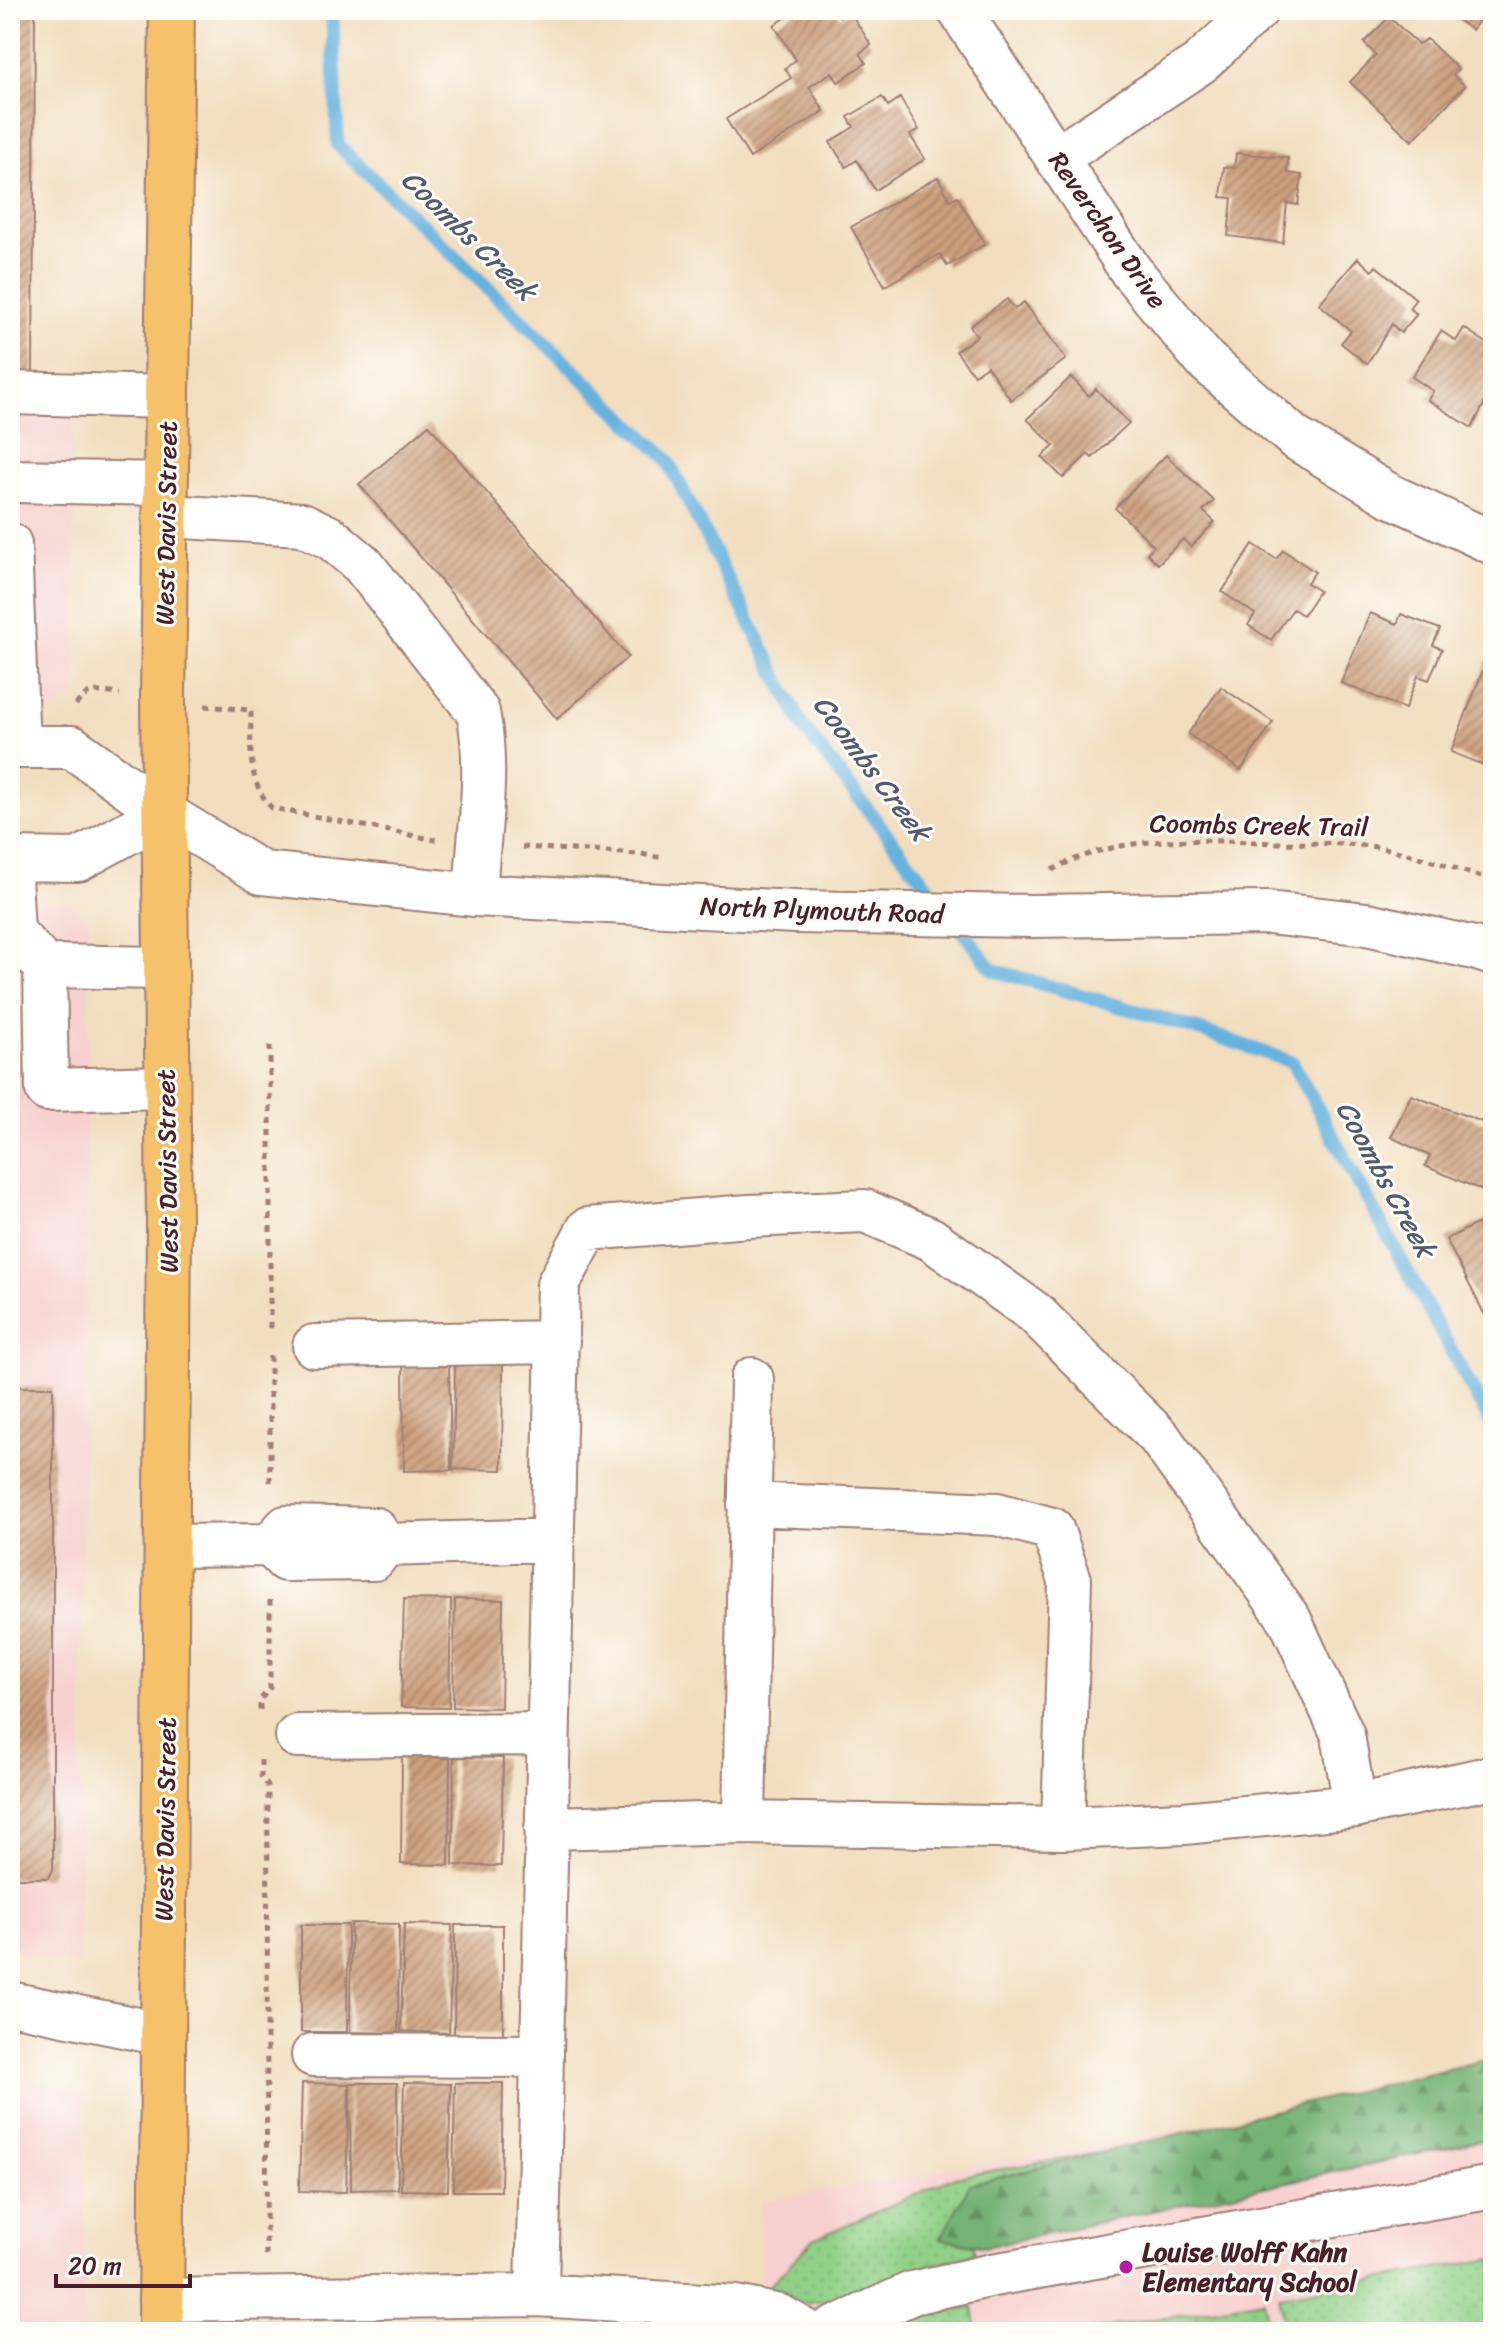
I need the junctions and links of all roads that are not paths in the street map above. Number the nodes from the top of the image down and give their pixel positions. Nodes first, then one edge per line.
1 (172, 10) edge
2 (959, 10) edge
3 (1257, 10) edge
4 (1058, 157) junction
5 (10, 393) edge
6 (167, 397) junction
7 (10, 481) edge
8 (166, 500) junction
9 (1493, 543) edge
10 (10, 544) edge
11 (14, 747) edge
12 (164, 813) junction
13 (10, 859) edge
14 (10, 877) edge
15 (475, 895) junction
16 (1493, 954) edge
17 (45, 966) junction
18 (164, 968) junction
19 (166, 1087) junction
20 (558, 1342) junction
21 (314, 1346) dead end
22 (752, 1379) dead end
23 (749, 1504) junction
24 (551, 1540) junction
25 (168, 1546) junction
26 (548, 1734) junction
27 (279, 1741) road end
28 (1493, 1777) edge
29 (1355, 1806) junction
30 (744, 1823) junction
31 (546, 1828) junction
32 (1063, 1828) junction
33 (10, 2003) edge
34 (162, 2034) junction
35 (313, 2055) dead end
36 (542, 2056) junction
37 (1493, 2187) edge
38 (537, 2295) junction
39 (160, 2316) edge
40 (808, 2332) edge
41 (826, 2332) edge

1 - 6 main road, West Davis Street
2 - 4 street, Reverchon Drive
3 - 4 street
4 - 9 street, Reverchon Drive
5 - 6 street
6 - 8 main road, West Davis Street
7 - 8 street
8 - 12 main road, West Davis Street
8 - 15 street
10 - 11 street
11 - 12 street, North Plymouth Road
12 - 13 street
12 - 15 street, North Plymouth Road
12 - 18 main road, West Davis Street
14 - 17 street
15 - 16 street, North Plymouth Road
17 - 18 street
17 - 19 street
18 - 19 main road, West Davis Street
19 - 25 main road, West Davis Street
20 - 21 street
20 - 24 street
20 - 29 street
22 - 23 street
23 - 30 street
23 - 32 street
24 - 25 street
24 - 26 street
25 - 34 main road, West Davis Street
26 - 27 street
26 - 31 street
28 - 29 street
29 - 32 street
30 - 31 street
30 - 32 street
31 - 36 street
33 - 34 street
34 - 39 main road, West Davis Street
35 - 36 street
36 - 38 street
37 - 41 street
38 - 39 street
38 - 40 street

